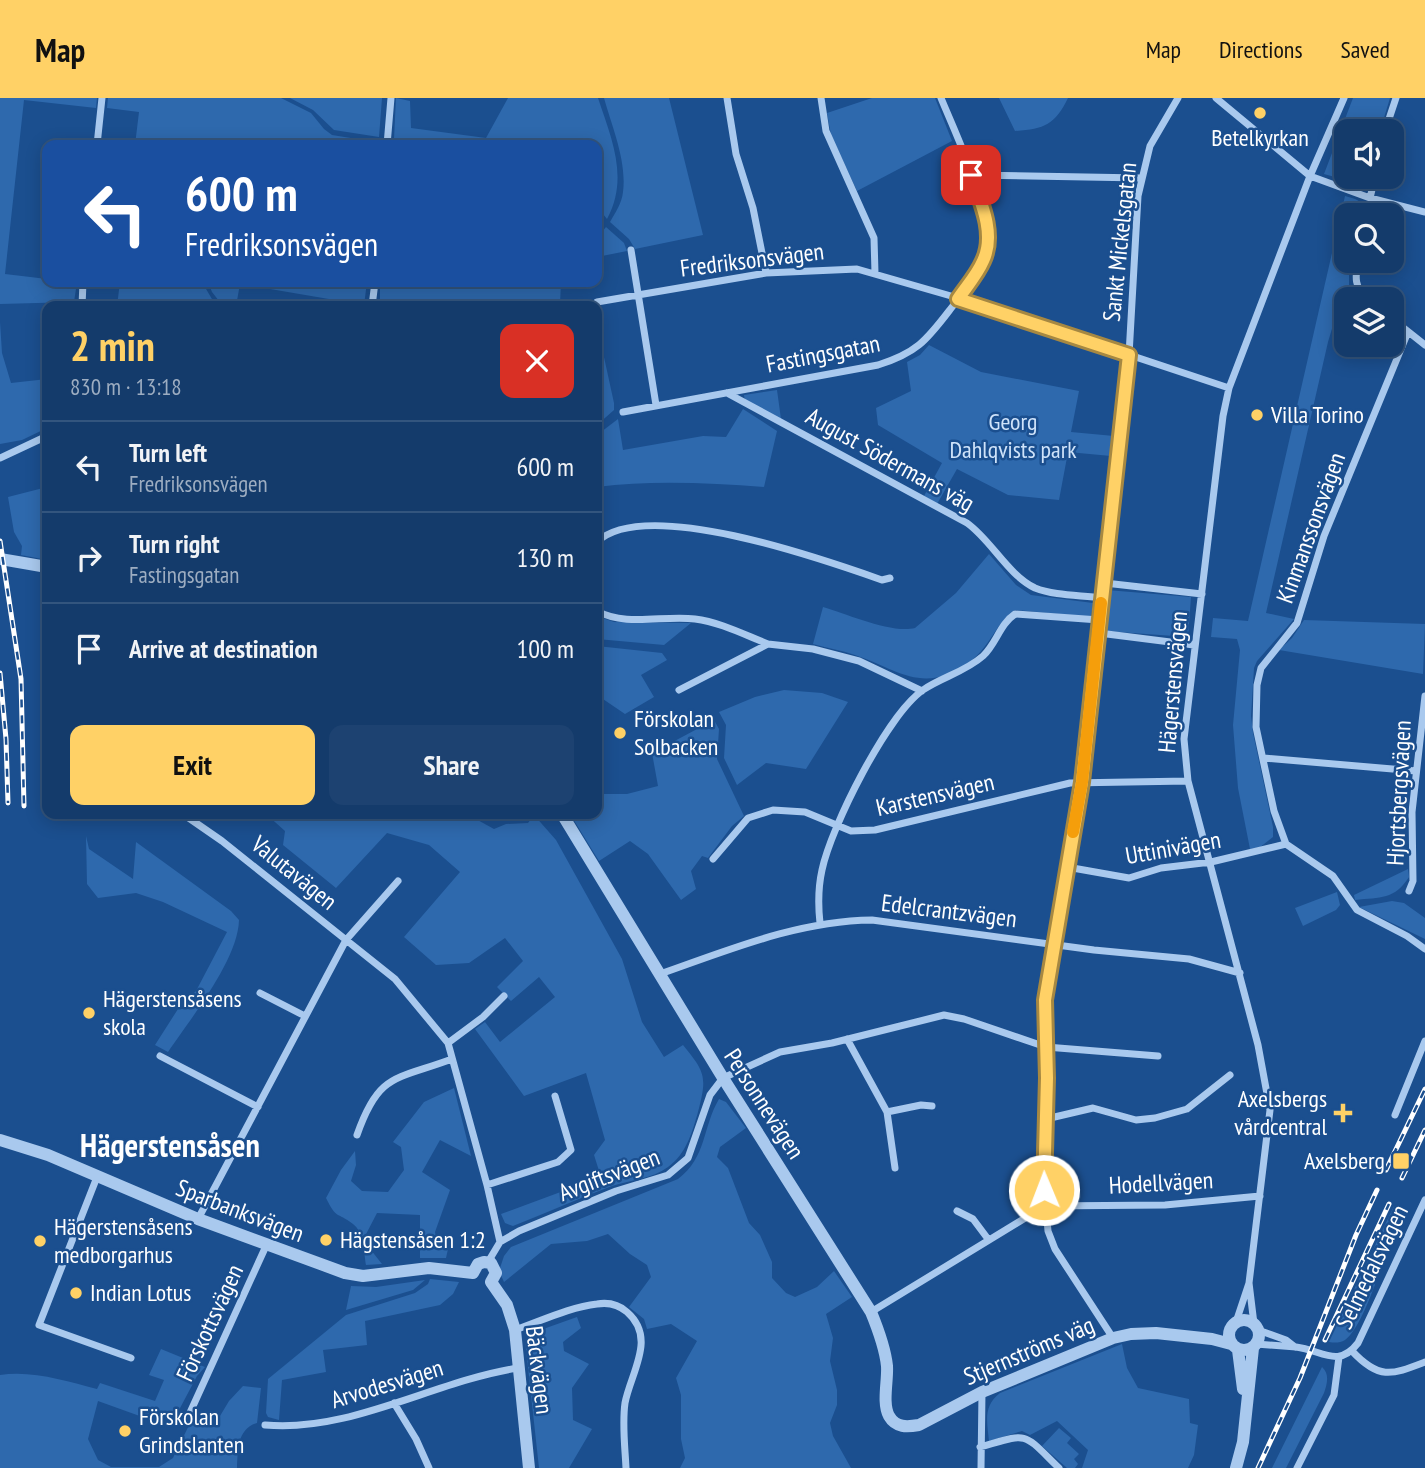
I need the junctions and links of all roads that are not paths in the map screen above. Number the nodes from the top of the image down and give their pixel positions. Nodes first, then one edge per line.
1 (102, 98) edge
2 (391, 98) edge
3 (727, 98) edge
4 (821, 98) edge
5 (941, 98) edge
6 (1178, 98) edge
7 (1216, 98) edge
8 (1344, 98) edge
9 (1396, 98) edge
10 (1389, 119) edge
11 (98, 140) edge
12 (387, 140) edge
13 (971, 175) junction
14 (1310, 176) junction
15 (1141, 178) junction
16 (1372, 189) edge
17 (1370, 198) junction
18 (1369, 203) edge
19 (1425, 212) edge
20 (631, 250) dead end
21 (766, 273) junction
22 (875, 273) junction
23 (638, 295) junction
24 (958, 299) junction
25 (602, 301) edge
26 (1404, 329) edge
27 (1408, 332) junction
28 (1425, 345) edge
29 (1129, 355) junction
30 (1229, 388) junction
31 (727, 393) junction
32 (656, 405) junction
33 (623, 412) dead end
34 (42, 438) edge
35 (0, 458) edge
36 (602, 538) edge
37 (0, 559) edge
38 (42, 566) edge
39 (890, 578) dead end
40 (1105, 583) junction
41 (1202, 594) junction
42 (1102, 598) junction
43 (602, 613) edge
44 (1099, 620) junction
45 (1099, 633) junction
46 (768, 644) junction
47 (1194, 645) junction
48 (679, 690) dead end
49 (922, 691) junction
50 (1425, 696) edge
51 (1264, 758) junction
52 (1416, 771) junction
53 (1188, 781) junction
54 (1082, 782) junction
55 (190, 819) edge
56 (565, 819) edge
57 (836, 825) junction
58 (1286, 844) junction
59 (713, 859) dead end
60 (1211, 862) junction
61 (1067, 867) junction
62 (398, 881) dead end
63 (1409, 891) dead end
64 (820, 923) junction
65 (346, 940) junction
66 (1053, 944) junction
67 (1425, 949) edge
68 (1240, 972) junction
69 (659, 975) junction
70 (260, 993) dead end
71 (504, 996) dead end
72 (305, 1016) junction
73 (847, 1039) junction
74 (1425, 1041) edge
75 (448, 1043) junction
76 (1046, 1047) junction
77 (160, 1056) dead end
78 (1158, 1056) dead end
79 (452, 1059) junction
80 (1230, 1075) dead end
81 (723, 1078) junction
82 (555, 1096) dead end
83 (932, 1106) dead end
84 (258, 1107) junction
85 (887, 1112) junction
86 (1395, 1115) dead end
87 (1046, 1119) junction
88 (357, 1135) dead end
89 (0, 1140) edge
90 (895, 1168) dead end
91 (97, 1177) junction
92 (487, 1185) junction
93 (1260, 1196) junction
94 (1425, 1200) edge
95 (1045, 1206) junction
96 (957, 1211) dead end
97 (198, 1219) junction
98 (988, 1239) junction
99 (500, 1242) junction
100 (266, 1246) junction
101 (488, 1262) junction
102 (473, 1273) junction
103 (491, 1282) junction
104 (1249, 1283) junction
105 (871, 1312) junction
106 (1234, 1324) junction
107 (1256, 1327) junction
108 (515, 1331) junction
109 (1181, 1334) junction
110 (1113, 1338) junction
111 (1255, 1346) junction
112 (1235, 1347) junction
113 (1296, 1347) junction
114 (1352, 1351) junction
115 (1339, 1357) junction
116 (131, 1358) dead end
117 (1425, 1362) edge
118 (518, 1368) junction
119 (982, 1392) junction
120 (394, 1403) junction
121 (1246, 1403) junction
122 (188, 1417) dead end
123 (265, 1425) dead end
124 (898, 1425) joint
125 (980, 1447) junction
126 (429, 1468) edge
127 (529, 1468) edge
128 (626, 1468) edge
129 (981, 1468) edge
130 (1059, 1468) edge
131 (1236, 1468) edge
132 (1297, 1468) edge

1 - 11 street
2 - 12 street
3 - 21 street
4 - 22 street
5 - 13 street, Fastingsgatan
6 - 15 street, Sankt Mickelsgatan
7 - 14 street
8 - 14 street, Hägerstensvägen
9 - 10 street
13 - 15 street
13 - 24 street, Fastingsgatan
14 - 17 street
14 - 30 street, Hägerstensvägen
15 - 29 street, Sankt Mickelsgatan
16 - 17 street
17 - 18 street
17 - 19 street
20 - 23 street
21 - 22 street, Fredriksonsvägen
21 - 23 street, Fredriksonsvägen
22 - 24 street, Fredriksonsvägen
23 - 25 street, Fredriksonsvägen
23 - 32 street
24 - 29 street, Fredriksonsvägen
24 - 31 street, Fastingsgatan
26 - 27 street
27 - 28 street
27 - 51 street, Kinmanssonsvägen
29 - 30 street, Fredriksonsvägen
29 - 40 street, Sankt Mickelsgatan
30 - 41 street, Hägerstensvägen
31 - 32 street, Fastingsgatan
31 - 42 street, August Södermans väg
32 - 33 street, Fastingsgatan
34 - 35 street
36 - 39 street
37 - 38 street
40 - 41 street
40 - 42 street, Sankt Mickelsgatan
41 - 47 street, Hägerstensvägen
42 - 44 street, Sankt Mickelsgatan
43 - 46 street
44 - 45 street, Sankt Mickelsgatan
44 - 49 street
45 - 47 street
45 - 54 street, Sankt Mickelsgatan
46 - 48 street
46 - 49 street
47 - 53 street, Hägerstensvägen
49 - 57 street
50 - 52 street, Hjortsbergsvägen
51 - 52 street
51 - 58 street, Kinmanssonsvägen
52 - 63 street, Hjortsbergsvägen
53 - 54 street, Karstensvägen
53 - 60 street, Hägerstensvägen
54 - 57 street, Karstensvägen
54 - 61 street, Sankt Mickelsgatan
55 - 65 street, Valutavägen
56 - 69 street, Personnevägen
57 - 59 street, Karstensvägen
57 - 64 street
58 - 60 street, Uttinivägen
58 - 67 street
60 - 61 street, Uttinivägen
60 - 68 street, Hägerstensvägen
61 - 66 street, Sankt Mickelsgatan
62 - 65 street, Valutavägen
64 - 66 street, Edelcrantzvägen
64 - 69 street, Edelcrantzvägen
65 - 72 street
65 - 75 street, Valutavägen
66 - 68 street, Edelcrantzvägen
66 - 76 street, Sankt Mickelsgatan
68 - 93 street, Hägerstensvägen
69 - 81 street, Personnevägen
70 - 72 street
71 - 75 street
72 - 84 street
73 - 76 street
73 - 81 street
73 - 85 street
74 - 86 street
75 - 79 street, Valutavägen
76 - 78 street
76 - 87 street, Sankt Mickelsgatan
77 - 84 street
79 - 88 street
79 - 92 street, Valutavägen
80 - 87 street
81 - 99 street, Avgiftsvägen
81 - 105 street, Personnevägen
82 - 92 street
83 - 85 street
84 - 97 street
85 - 90 street
87 - 95 street, Sankt Mickelsgatan
89 - 91 street, Sparbanksvägen
91 - 97 street, Sparbanksvägen
91 - 116 street
92 - 99 street, Valutavägen
93 - 95 street, Hodellvägen
93 - 104 street, Hägerstensvägen
94 - 114 street, Selmedalsvägen
95 - 98 street
95 - 110 street, Sankt Mickelsgatan
96 - 98 street
97 - 100 street, Sparbanksvägen
98 - 105 street
99 - 101 street
100 - 102 street, Sparbanksvägen
100 - 122 street, Förskottsvägen
101 - 102 street
101 - 103 street
102 - 103 street
103 - 108 street, Bäckvägen
104 - 106 street, Hägerstensvägen
104 - 107 street, Hägerstensvägen
105 - 124 street, Personnevägen
106 - 107 street
106 - 109 street, Stjernströms väg
106 - 112 street
107 - 111 street
107 - 113 street
108 - 118 street, Bäckvägen
108 - 128 street
109 - 110 street, Stjernströms väg
109 - 112 street, Stjernströms väg
110 - 119 street, Stjernströms väg
111 - 112 street
111 - 113 street
111 - 121 street
112 - 121 street
113 - 115 street
114 - 115 street
114 - 117 street
115 - 132 street
118 - 120 street, Arvodesvägen
118 - 127 street, Bäckvägen
119 - 124 street, Stjernströms väg
119 - 125 street
120 - 123 street, Arvodesvägen
120 - 126 street
121 - 131 street
125 - 129 street
125 - 130 street

